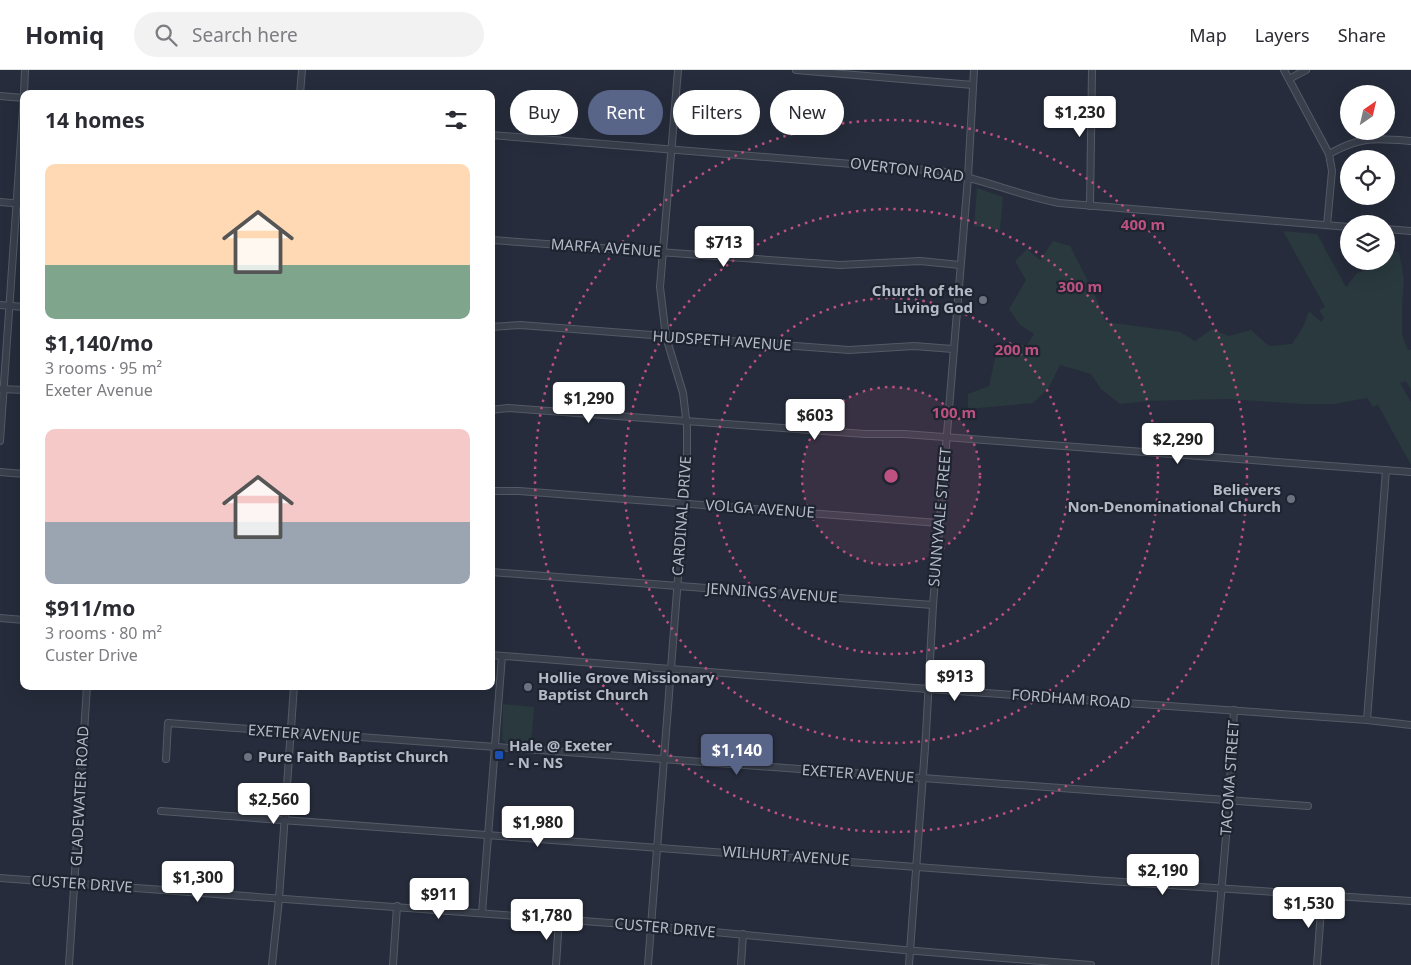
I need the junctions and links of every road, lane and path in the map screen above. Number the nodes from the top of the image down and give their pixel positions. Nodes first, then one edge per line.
1 (25, 70) edge
2 (302, 70) edge
3 (678, 70) edge
4 (796, 70) edge
5 (974, 70) edge
6 (1092, 70) edge
7 (1284, 70) edge
8 (1306, 70) edge
9 (1289, 79) junction
10 (973, 85) junction
11 (24, 90) edge
12 (300, 90) edge
13 (0, 96) edge
14 (20, 96) edge
15 (495, 135) edge
16 (1411, 141) edge
17 (671, 149) junction
18 (20, 150) edge
19 (1329, 154) junction
20 (968, 177) junction
21 (0, 202) edge
22 (16, 203) junction
23 (20, 204) edge
24 (1090, 206) junction
25 (1327, 225) junction
26 (1340, 226) edge
27 (1395, 230) edge
28 (1411, 231) edge
29 (495, 240) edge
30 (663, 253) junction
31 (960, 265) junction
32 (0, 306) edge
33 (10, 306) junction
34 (20, 307) edge
35 (495, 327) edge
36 (666, 337) junction
37 (953, 349) junction
38 (2, 389) edge
39 (20, 390) edge
40 (495, 410) edge
41 (687, 420) junction
42 (946, 437) junction
43 (0, 441) edge
44 (1386, 470) junction
45 (0, 472) edge
46 (1411, 472) edge
47 (20, 474) edge
48 (495, 491) edge
49 (684, 504) junction
50 (939, 523) junction
51 (495, 572) edge
52 (677, 586) junction
53 (933, 605) junction
54 (0, 618) edge
55 (20, 620) edge
56 (495, 655) edge
57 (502, 656) junction
58 (671, 669) junction
59 (928, 689) junction
60 (87, 690) edge
61 (294, 690) edge
62 (1234, 710) junction
63 (1367, 720) junction
64 (1411, 725) edge
65 (292, 733) junction
66 (495, 747) junction
67 (166, 760) dead end
68 (664, 760) junction
69 (923, 778) junction
70 (1229, 802) junction
71 (1308, 806) dead end
72 (161, 810) dead end
73 (285, 820) junction
74 (488, 834) junction
75 (657, 847) junction
76 (917, 866) junction
77 (0, 878) edge
78 (75, 883) junction
79 (1222, 889) junction
80 (1322, 895) junction
81 (279, 899) junction
82 (1411, 901) edge
83 (397, 906) junction
84 (482, 913) junction
85 (559, 919) junction
86 (651, 926) junction
87 (743, 934) junction
88 (910, 950) junction
89 (69, 965) edge
90 (272, 965) edge
91 (393, 965) edge
92 (556, 965) edge
93 (648, 965) edge
94 (741, 965) edge
95 (910, 965) edge
96 (1091, 965) edge
97 (1215, 965) edge
98 (1317, 965) edge

1 - 11 street
2 - 12 street
3 - 17 street, CARDINAL DRIVE
4 - 10 street
5 - 10 street, SUNNYVALE STREET
6 - 24 street
7 - 9 street
8 - 9 street
9 - 19 street
10 - 20 street, SUNNYVALE STREET
13 - 14 street
15 - 17 street, OVERTON ROAD
16 - 19 street
17 - 20 street, OVERTON ROAD
17 - 30 street, CARDINAL DRIVE
18 - 22 street
19 - 25 street
20 - 24 street, OVERTON ROAD
20 - 31 street, SUNNYVALE STREET
21 - 22 street
22 - 23 street
22 - 33 street
24 - 25 street, OVERTON ROAD
25 - 26 street, OVERTON ROAD
27 - 28 street
29 - 30 street, MARFA AVENUE
30 - 31 street, MARFA AVENUE
30 - 36 street, CARDINAL DRIVE
31 - 37 street, SUNNYVALE STREET
32 - 33 street
33 - 34 street
33 - 38 street
35 - 36 street, HUDSPETH AVENUE
36 - 37 street, HUDSPETH AVENUE
36 - 41 street, CARDINAL DRIVE
37 - 42 street, SUNNYVALE STREET
38 - 39 street
38 - 43 street
40 - 41 street
41 - 42 street
41 - 49 street, CARDINAL DRIVE
42 - 44 street
42 - 50 street, SUNNYVALE STREET
44 - 46 street
44 - 63 street
45 - 47 street
48 - 49 street, VOLGA AVENUE
49 - 50 street, VOLGA AVENUE
49 - 52 street, CARDINAL DRIVE
50 - 53 street, SUNNYVALE STREET
51 - 52 street, JENNINGS AVENUE
52 - 53 street, JENNINGS AVENUE
52 - 58 street, CARDINAL DRIVE
53 - 59 street, SUNNYVALE STREET
54 - 55 street
56 - 57 street, FORDHAM ROAD
57 - 58 street, FORDHAM ROAD
57 - 66 street
58 - 59 street, FORDHAM ROAD
58 - 68 street, CARDINAL DRIVE
59 - 62 street, FORDHAM ROAD
59 - 69 street, SUNNYVALE STREET
60 - 78 street, GLADEWATER ROAD
61 - 65 street
62 - 63 street, FORDHAM ROAD
62 - 70 street, TACOMA STREET
63 - 64 street, FORDHAM ROAD
65 - 66 street, EXETER AVENUE
65 - 67 street, EXETER AVENUE
65 - 73 street
66 - 68 street, EXETER AVENUE
66 - 74 street
68 - 69 street, EXETER AVENUE
68 - 75 street, CARDINAL DRIVE
69 - 70 street, EXETER AVENUE
69 - 76 street, SUNNYVALE STREET
70 - 71 street, EXETER AVENUE
70 - 79 street, TACOMA STREET
72 - 73 street, WILHURT AVENUE
73 - 74 street, WILHURT AVENUE
73 - 81 street
74 - 75 street, WILHURT AVENUE
74 - 84 street
75 - 76 street, WILHURT AVENUE
75 - 86 street, CARDINAL DRIVE
76 - 79 street, WILHURT AVENUE
76 - 88 street, SUNNYVALE STREET
77 - 78 street, CUSTER DRIVE
78 - 81 street, CUSTER DRIVE
78 - 89 street, GLADEWATER ROAD
79 - 80 street, WILHURT AVENUE
79 - 97 street, TACOMA STREET
80 - 82 street, WILHURT AVENUE
80 - 98 street
81 - 83 street, CUSTER DRIVE
81 - 90 street
83 - 84 street, CUSTER DRIVE
83 - 91 street
84 - 85 street, CUSTER DRIVE
85 - 86 street, CUSTER DRIVE
85 - 92 street
86 - 87 street, CUSTER DRIVE
86 - 93 street, CARDINAL DRIVE
87 - 88 street, CUSTER DRIVE
87 - 94 street
88 - 95 street, SUNNYVALE STREET
88 - 96 street, CUSTER DRIVE

